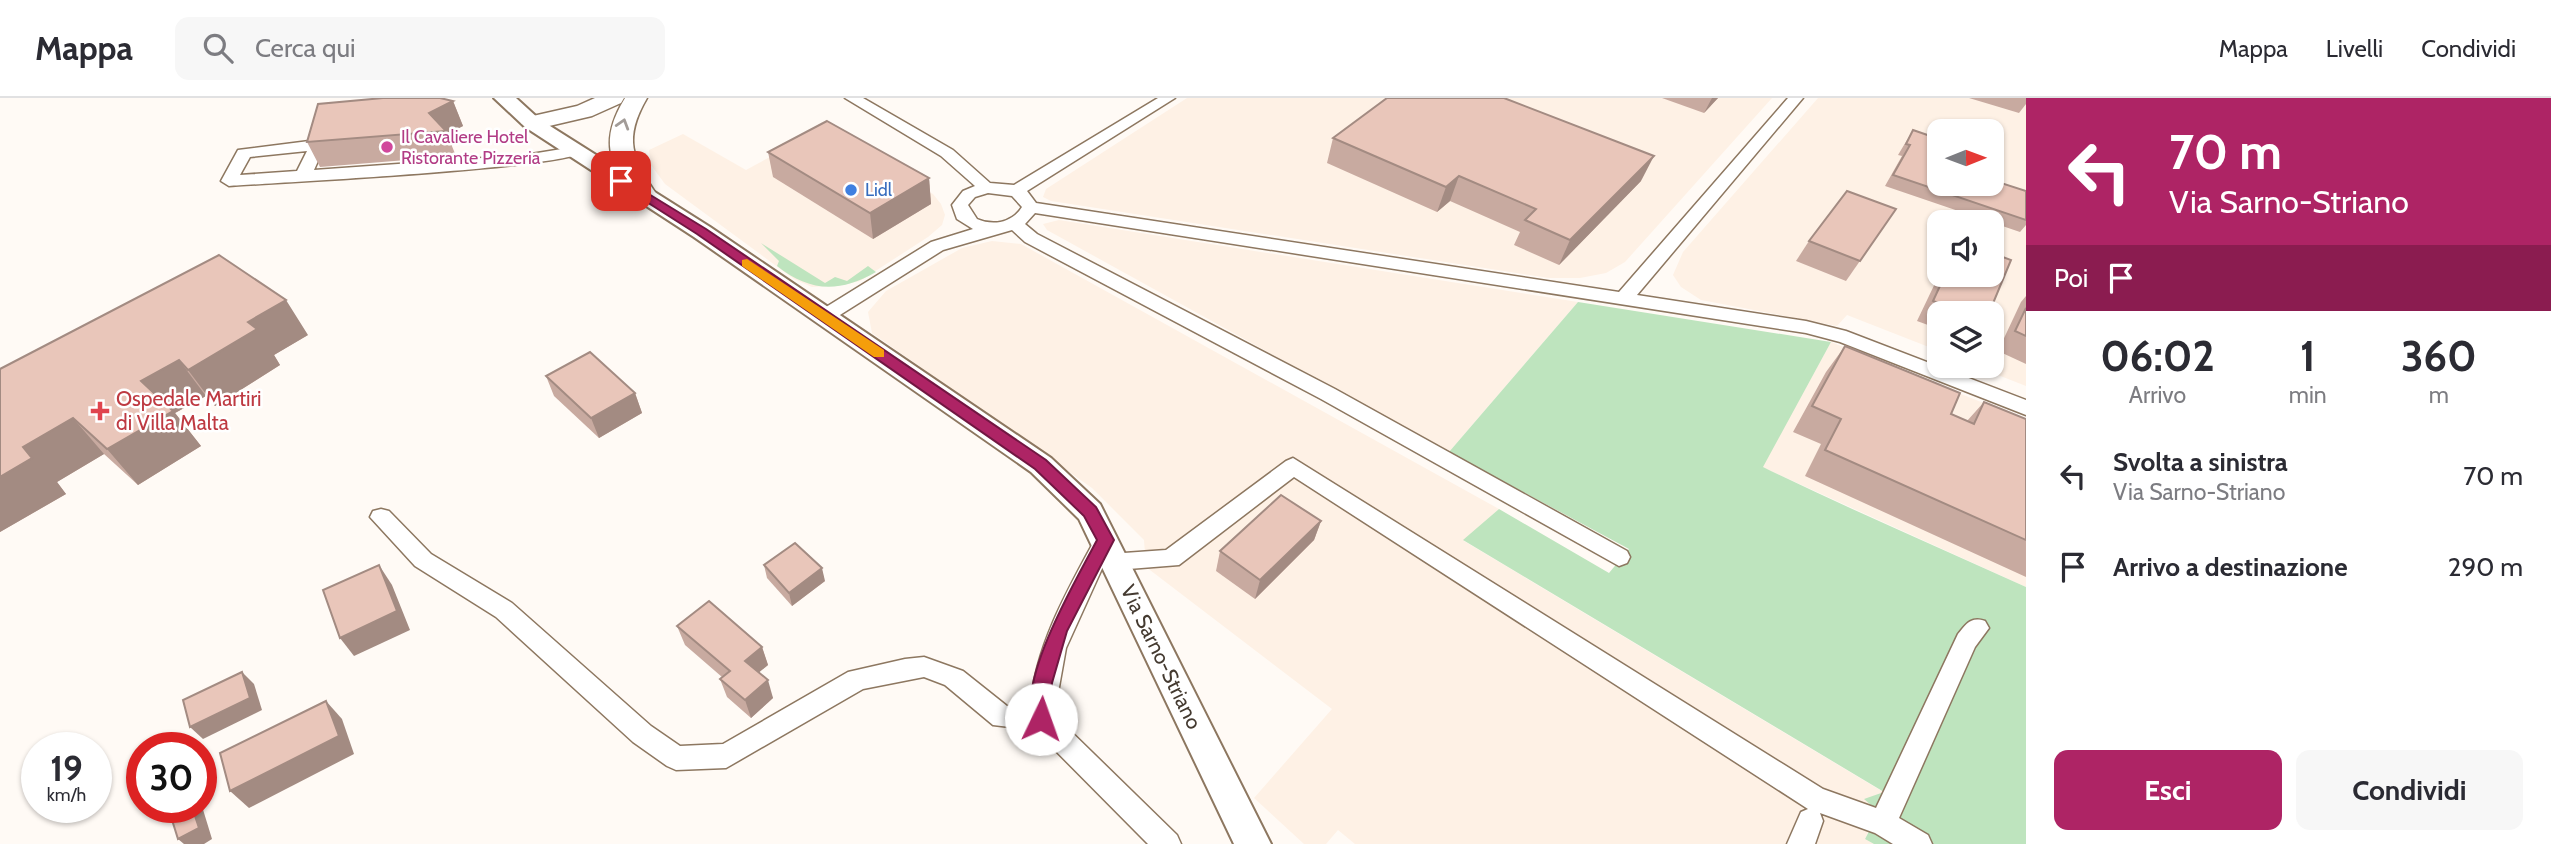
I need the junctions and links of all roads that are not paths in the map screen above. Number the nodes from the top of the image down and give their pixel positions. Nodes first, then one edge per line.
1 (504, 98) edge
2 (557, 98) edge
3 (613, 98) edge
4 (636, 98) edge
5 (1168, 98) edge
6 (1796, 98) edge
7 (861, 100) edge
8 (529, 120) junction
9 (574, 152) junction
10 (303, 176) junction
11 (986, 188) junction
12 (1016, 191) junction
13 (645, 195) junction
14 (1030, 207) junction
15 (961, 212) junction
16 (1015, 224) junction
17 (995, 228) junction
18 (937, 246) junction
19 (1625, 297) junction
20 (825, 316) junction
21 (2026, 408) edge
22 (381, 517) dead end
23 (1111, 551) junction
24 (1619, 557) dead end
25 (1977, 628) dead end
26 (1041, 719) junction
27 (1883, 823) junction
28 (1167, 844) edge
29 (1254, 844) edge
30 (1918, 844) edge

1 - 8 main road, Via Sarno-Striano
2 - 8 highway
3 - 8 highway
13 -> 4 highway
5 - 12 street
6 - 19 street
7 - 11 street
8 - 9 main road, Via Sarno-Striano
9 - 10 street
9 - 13 main road, Via Sarno-Striano
10 - 10 street
11 - 12 street
11 - 15 street
12 - 14 street
13 - 20 main road, Via Sarno-Striano
14 - 16 street
14 - 19 street
15 - 17 street
15 - 18 street
16 - 17 street
16 - 24 street
17 - 18 street
18 - 20 street
19 - 21 street
20 - 23 main road, Via Sarno-Striano
22 - 26 street
23 - 26 street
23 - 27 street
23 - 29 main road, Via Sarno-Striano
25 - 27 street
26 - 28 street
27 - 30 street

